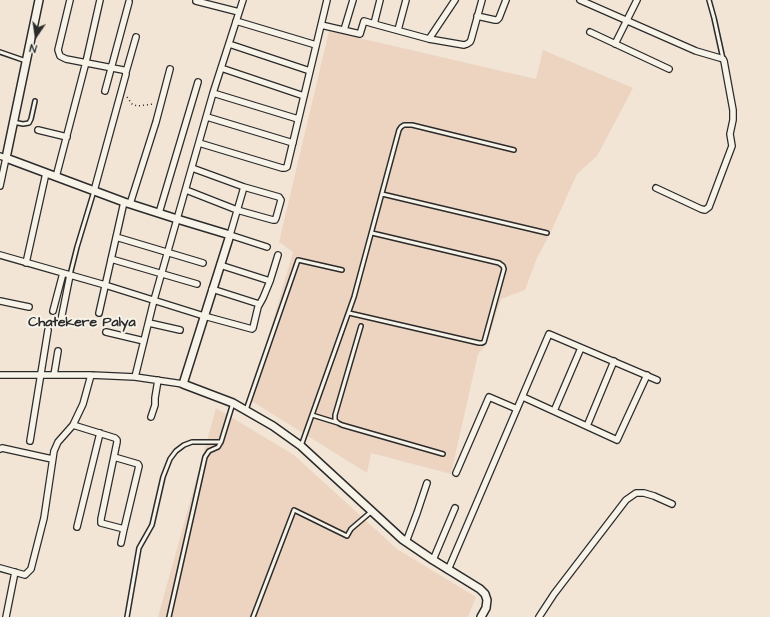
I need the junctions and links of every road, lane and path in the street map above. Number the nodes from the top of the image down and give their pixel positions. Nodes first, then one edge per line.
1 (39, 0) edge
2 (70, 0) edge
3 (100, 0) edge
4 (243, 0) edge
5 (327, 0) edge
6 (352, 0) edge
7 (380, 0) edge
8 (406, 0) edge
9 (454, 0) edge
10 (482, 0) edge
11 (506, 0) edge
12 (580, 0) edge
13 (637, 0) edge
14 (709, 0) edge
15 (196, 1) dead end
16 (129, 2) dead end
17 (239, 12) junction
18 (477, 16) junction
19 (236, 21) junction
20 (627, 21) junction
21 (374, 24) junction
22 (321, 25) junction
23 (344, 30) junction
24 (398, 30) junction
25 (590, 32) dead end
26 (136, 37) dead end
27 (429, 39) junction
28 (229, 44) junction
29 (615, 44) junction
30 (316, 45) junction
31 (0, 52) edge
32 (723, 59) junction
33 (26, 61) junction
34 (86, 62) junction
35 (111, 68) junction
36 (221, 68) junction
37 (170, 69) dead end
38 (669, 69) dead end
39 (310, 71) junction
40 (126, 72) junction
41 (198, 82) dead end
42 (122, 90) junction
43 (105, 91) dead end
44 (213, 93) junction
45 (304, 96) junction
46 (35, 101) dead end
47 (160, 103) junction
48 (207, 117) junction
49 (298, 119) junction
50 (13, 122) junction
51 (38, 130) dead end
52 (67, 136) junction
53 (199, 143) junction
54 (293, 143) junction
55 (514, 150) dead end
56 (3, 157) edge
57 (192, 168) junction
58 (46, 173) junction
59 (56, 177) junction
60 (0, 186) edge
61 (244, 187) junction
62 (656, 188) dead end
63 (186, 190) junction
64 (94, 191) junction
65 (382, 194) junction
66 (127, 203) junction
67 (237, 210) junction
68 (159, 213) junction
69 (177, 219) junction
70 (372, 233) junction
71 (547, 233) dead end
72 (230, 235) junction
73 (116, 237) junction
74 (266, 246) dead end
75 (168, 252) junction
76 (0, 255) edge
77 (278, 255) dead end
78 (111, 260) junction
79 (26, 263) junction
80 (203, 263) dead end
81 (220, 265) junction
82 (342, 270) dead end
83 (63, 273) junction
84 (162, 274) junction
85 (70, 276) junction
86 (270, 281) junction
87 (197, 284) dead end
88 (105, 285) junction
89 (212, 289) junction
90 (154, 300) junction
91 (0, 301) edge
92 (259, 304) junction
93 (29, 307) dead end
94 (53, 311) dead end
95 (99, 313) dead end
96 (349, 313) junction
97 (204, 316) junction
98 (60, 320) dead end
99 (148, 323) junction
100 (361, 326) dead end
101 (48, 330) dead end
102 (180, 330) dead end
103 (106, 332) dead end
104 (144, 341) junction
105 (581, 348) junction
106 (58, 350) dead end
107 (614, 362) junction
108 (54, 374) junction
109 (0, 375) edge
110 (41, 375) junction
111 (91, 375) junction
112 (647, 375) junction
113 (135, 377) junction
114 (158, 380) junction
115 (657, 380) dead end
116 (183, 384) junction
117 (523, 397) junction
118 (233, 403) junction
119 (517, 409) junction
120 (246, 410) junction
121 (554, 411) junction
122 (312, 415) junction
123 (151, 417) dead end
124 (338, 422) junction
125 (73, 425) junction
126 (587, 426) junction
127 (100, 433) junction
128 (30, 441) dead end
129 (221, 442) junction
130 (301, 446) junction
131 (0, 448) edge
132 (443, 454) dead end
133 (114, 457) junction
134 (52, 459) junction
135 (456, 473) dead end
136 (427, 483) dead end
137 (672, 504) dead end
138 (455, 508) dead end
139 (372, 511) junction
140 (77, 527) dead end
141 (124, 529) junction
142 (406, 542) junction
143 (121, 543) dead end
144 (433, 560) junction
145 (0, 568) edge
146 (448, 570) junction
147 (14, 572) junction
148 (6, 617) edge
149 (127, 617) edge
150 (169, 617) edge
151 (253, 617) edge
152 (481, 617) edge
153 (539, 617) edge

1 - 33 street
2 - 34 street
3 - 34 street
4 - 17 street
5 - 22 street
6 - 23 street
7 - 21 street
8 - 24 street
9 - 27 street
10 - 18 street
11 - 18 street
12 - 20 street
13 - 20 street
14 - 32 lane
15 - 17 street
16 - 35 street
17 - 19 street
18 - 27 street
19 - 28 street
19 - 30 street
20 - 29 street
20 - 32 street
21 - 23 street
21 - 24 street
22 - 23 street
22 - 30 street
24 - 27 street
25 - 29 street
26 - 40 street
28 - 36 street
28 - 39 street
29 - 38 street
30 - 39 street
31 - 33 lane
32 - 62 street
33 - 50 street
34 - 35 street
34 - 52 street
35 - 40 street
35 - 43 street
36 - 44 street
36 - 45 street
37 - 47 street
39 - 45 street
40 - 42 street
41 - 68 street
42 - 47 path
42 - 64 street
44 - 48 street
44 - 49 street
45 - 49 street
46 - 50 lane
47 - 66 street
48 - 53 street
48 - 54 street
49 - 54 street
50 - 56 street
51 - 52 street
52 - 59 street
53 - 54 street
53 - 57 street
55 - 65 lane
56 - 58 street
56 - 60 street
57 - 61 street
57 - 63 street
58 - 59 street
58 - 79 street
59 - 64 street
61 - 67 street
61 - 67 street
63 - 67 street
63 - 69 street
64 - 66 street
64 - 85 lane
65 - 70 lane
65 - 71 lane
66 - 68 street
66 - 73 street
67 - 72 street
68 - 69 street
69 - 72 street
69 - 75 street
70 - 96 lane
70 - 96 lane
72 - 74 street
72 - 81 street
73 - 75 street
73 - 78 street
75 - 80 street
75 - 84 street
76 - 79 street
77 - 86 street
78 - 84 street
78 - 88 street
79 - 83 street
81 - 86 street
81 - 89 street
82 - 120 lane
83 - 85 street
83 - 94 street
84 - 87 street
84 - 90 street
85 - 88 street
85 - 98 street
86 - 92 street
88 - 90 street
88 - 95 street
89 - 92 street
89 - 97 street
90 - 97 street
90 - 99 street
91 - 93 street
92 - 97 street
96 - 122 lane
97 - 116 street
99 - 102 street
99 - 104 street
100 - 124 lane
101 - 110 street
103 - 104 street
104 - 113 street
105 - 107 street
105 - 117 street
105 - 121 street
106 - 108 street
107 - 112 street
107 - 126 street
108 - 110 street
108 - 111 street
109 - 110 street
110 - 128 street
111 - 113 street
111 - 125 street
112 - 115 street
112 - 126 street
113 - 114 street
114 - 116 street
114 - 123 street
116 - 118 street
117 - 119 street
117 - 121 street
118 - 120 street
118 - 129 lane
119 - 135 street
119 - 146 street
120 - 130 street
121 - 126 street
122 - 124 lane
122 - 130 lane
124 - 132 lane
125 - 127 street
125 - 134 street
127 - 133 street
127 - 140 street
129 - 149 lane
129 - 150 lane
130 - 139 street
131 - 134 street
133 - 141 street
133 - 141 street
134 - 147 street
136 - 142 street
137 - 153 street
138 - 144 street
139 - 142 street
139 - 151 lane
141 - 143 street
142 - 144 street
144 - 146 street
145 - 147 street
146 - 152 street
147 - 148 street

